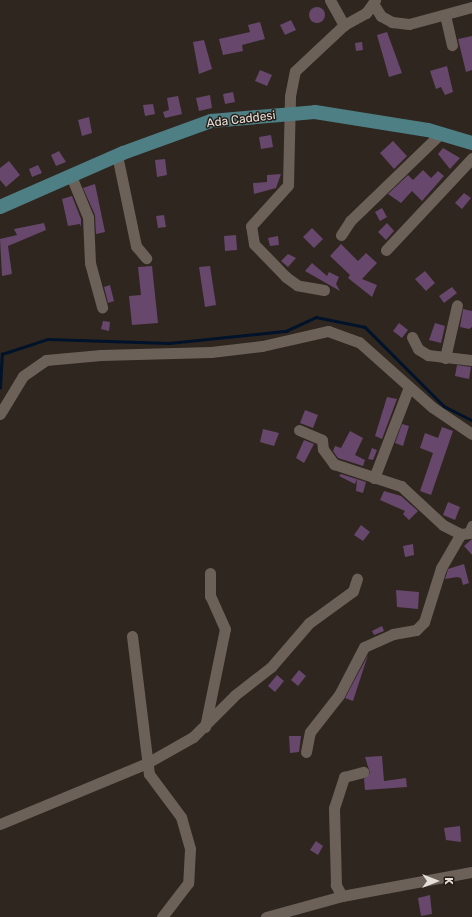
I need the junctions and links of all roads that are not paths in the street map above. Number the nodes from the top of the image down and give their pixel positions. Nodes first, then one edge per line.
1 (330, 0) edge
2 (375, 3) edge
3 (472, 7) edge
4 (445, 14) junction
5 (344, 25) junction
6 (452, 45) dead end
7 (290, 114) junction
8 (440, 134) junction
9 (472, 143) edge
10 (116, 155) junction
11 (472, 158) edge
12 (71, 176) junction
13 (0, 207) edge
14 (341, 235) dead end
15 (386, 250) dead end
16 (146, 258) dead end
17 (324, 290) dead end
18 (457, 305) dead end
19 (102, 307) dead end
20 (412, 337) dead end
21 (445, 358) junction
22 (472, 360) edge
23 (409, 387) junction
24 (0, 414) edge
25 (299, 430) dead end
26 (472, 434) edge
27 (374, 478) junction
28 (472, 526) edge
29 (461, 534) junction
30 (210, 573) dead end
31 (357, 579) dead end
32 (132, 636) dead end
33 (205, 728) junction
34 (306, 752) dead end
35 (147, 763) junction
36 (363, 772) dead end
37 (0, 824) edge
38 (472, 872) edge
39 (342, 896) junction
40 (162, 917) edge
41 (266, 917) edge

1 - 5 street
2 - 4 street
2 - 5 street
3 - 4 street
4 - 6 street
5 - 7 street
7 - 8 main road, Ada Caddesi
7 - 10 main road, Ada Caddesi
7 - 17 street
8 - 9 main road, Ada Caddesi
8 - 14 street
10 - 12 main road, Ada Caddesi
10 - 16 street
11 - 15 street
12 - 13 main road, Ada Caddesi
12 - 19 street
18 - 21 street
20 - 21 street
21 - 22 street
23 - 24 street
23 - 26 street
23 - 27 street
25 - 27 street
27 - 29 street
28 - 29 street
29 - 34 street
30 - 33 street
31 - 33 street
32 - 35 street
33 - 35 street
35 - 37 street
35 - 40 street
36 - 39 street
38 - 39 street
39 - 41 street

